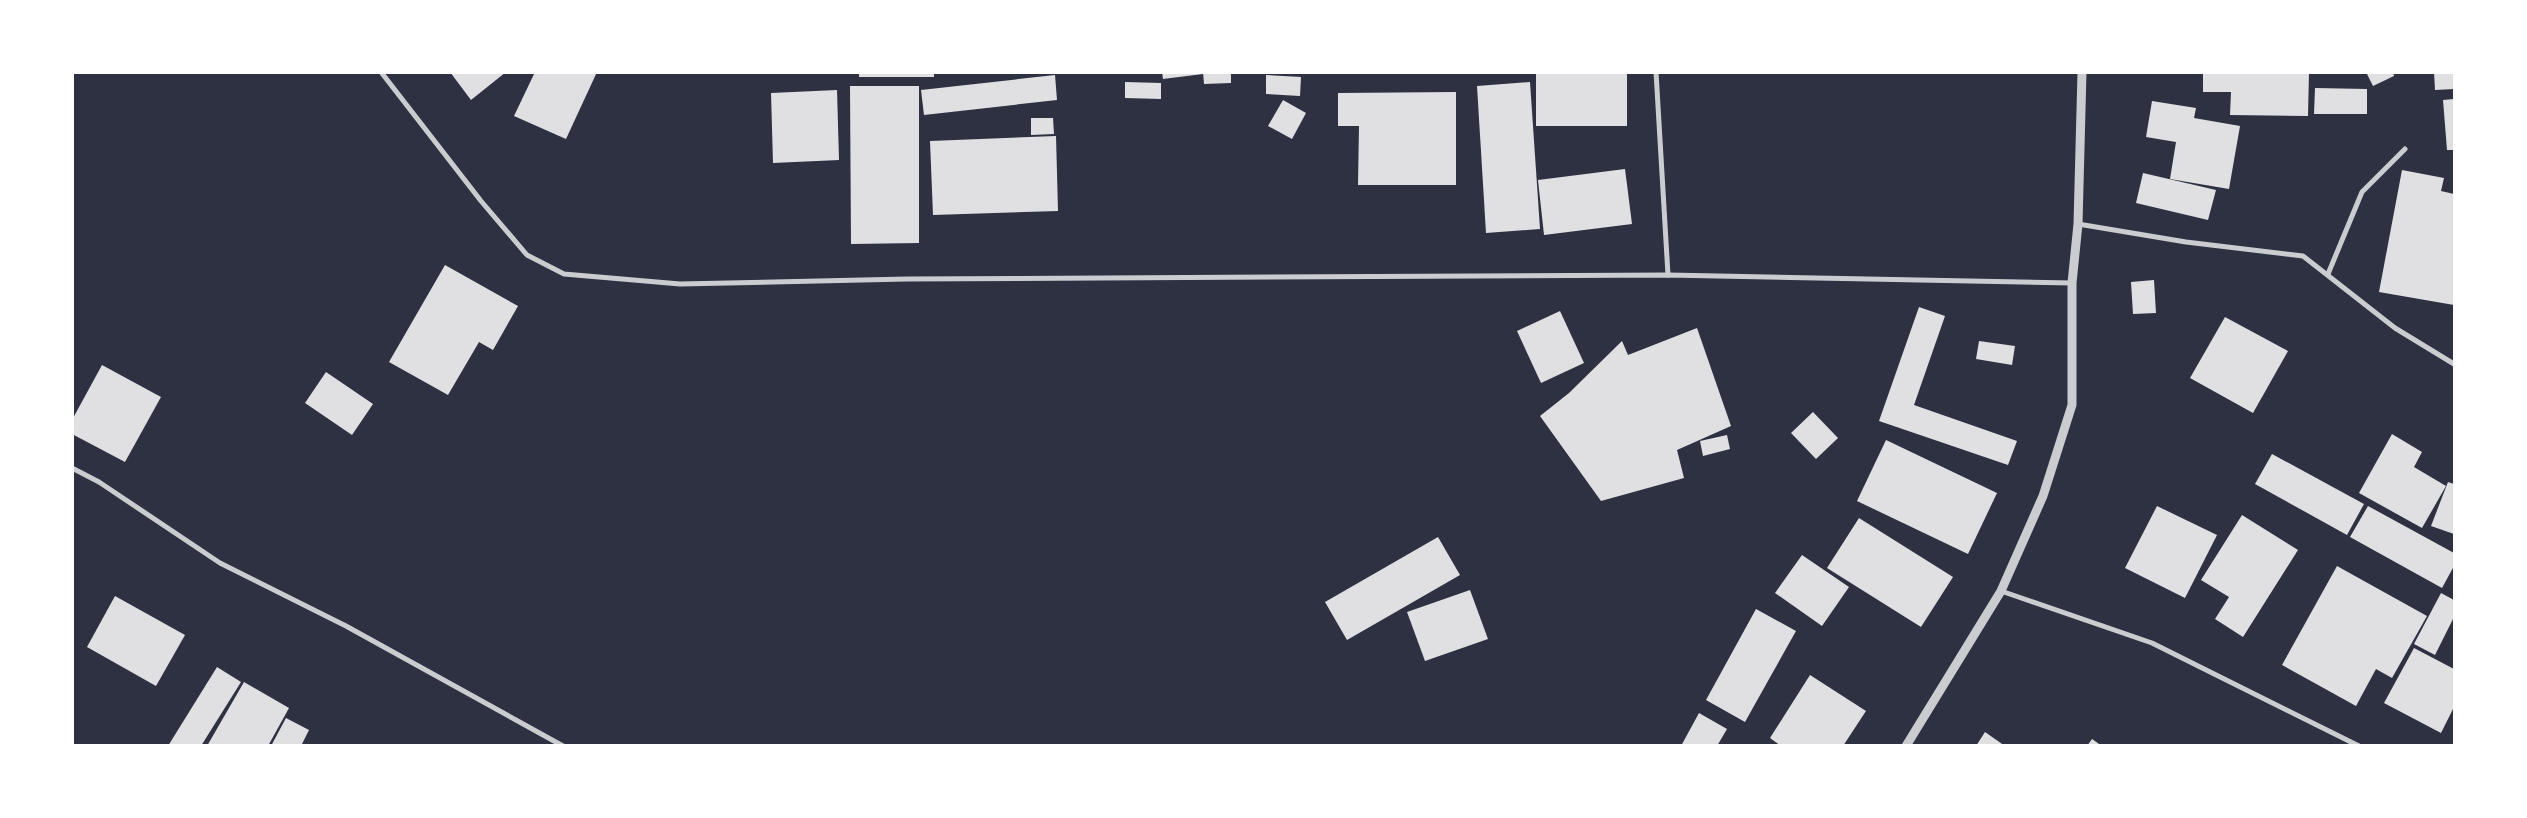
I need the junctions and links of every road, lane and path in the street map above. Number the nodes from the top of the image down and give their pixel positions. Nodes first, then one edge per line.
1 (381, 72) edge
2 (1656, 72) edge
3 (2082, 72) edge
4 (2405, 149) dead end
5 (2078, 224) junction
6 (1668, 274) junction
7 (2328, 274) junction
8 (2072, 283) junction
9 (2454, 364) edge
10 (72, 468) edge
11 (2001, 591) junction
12 (563, 746) edge
13 (1906, 746) edge
14 (2359, 746) edge

1 - 6 street
2 - 6 street
3 - 5 street
4 - 7 street
5 - 7 street
5 - 8 street
6 - 8 street
7 - 9 street
8 - 11 street
10 - 12 street
11 - 13 street
11 - 14 street

